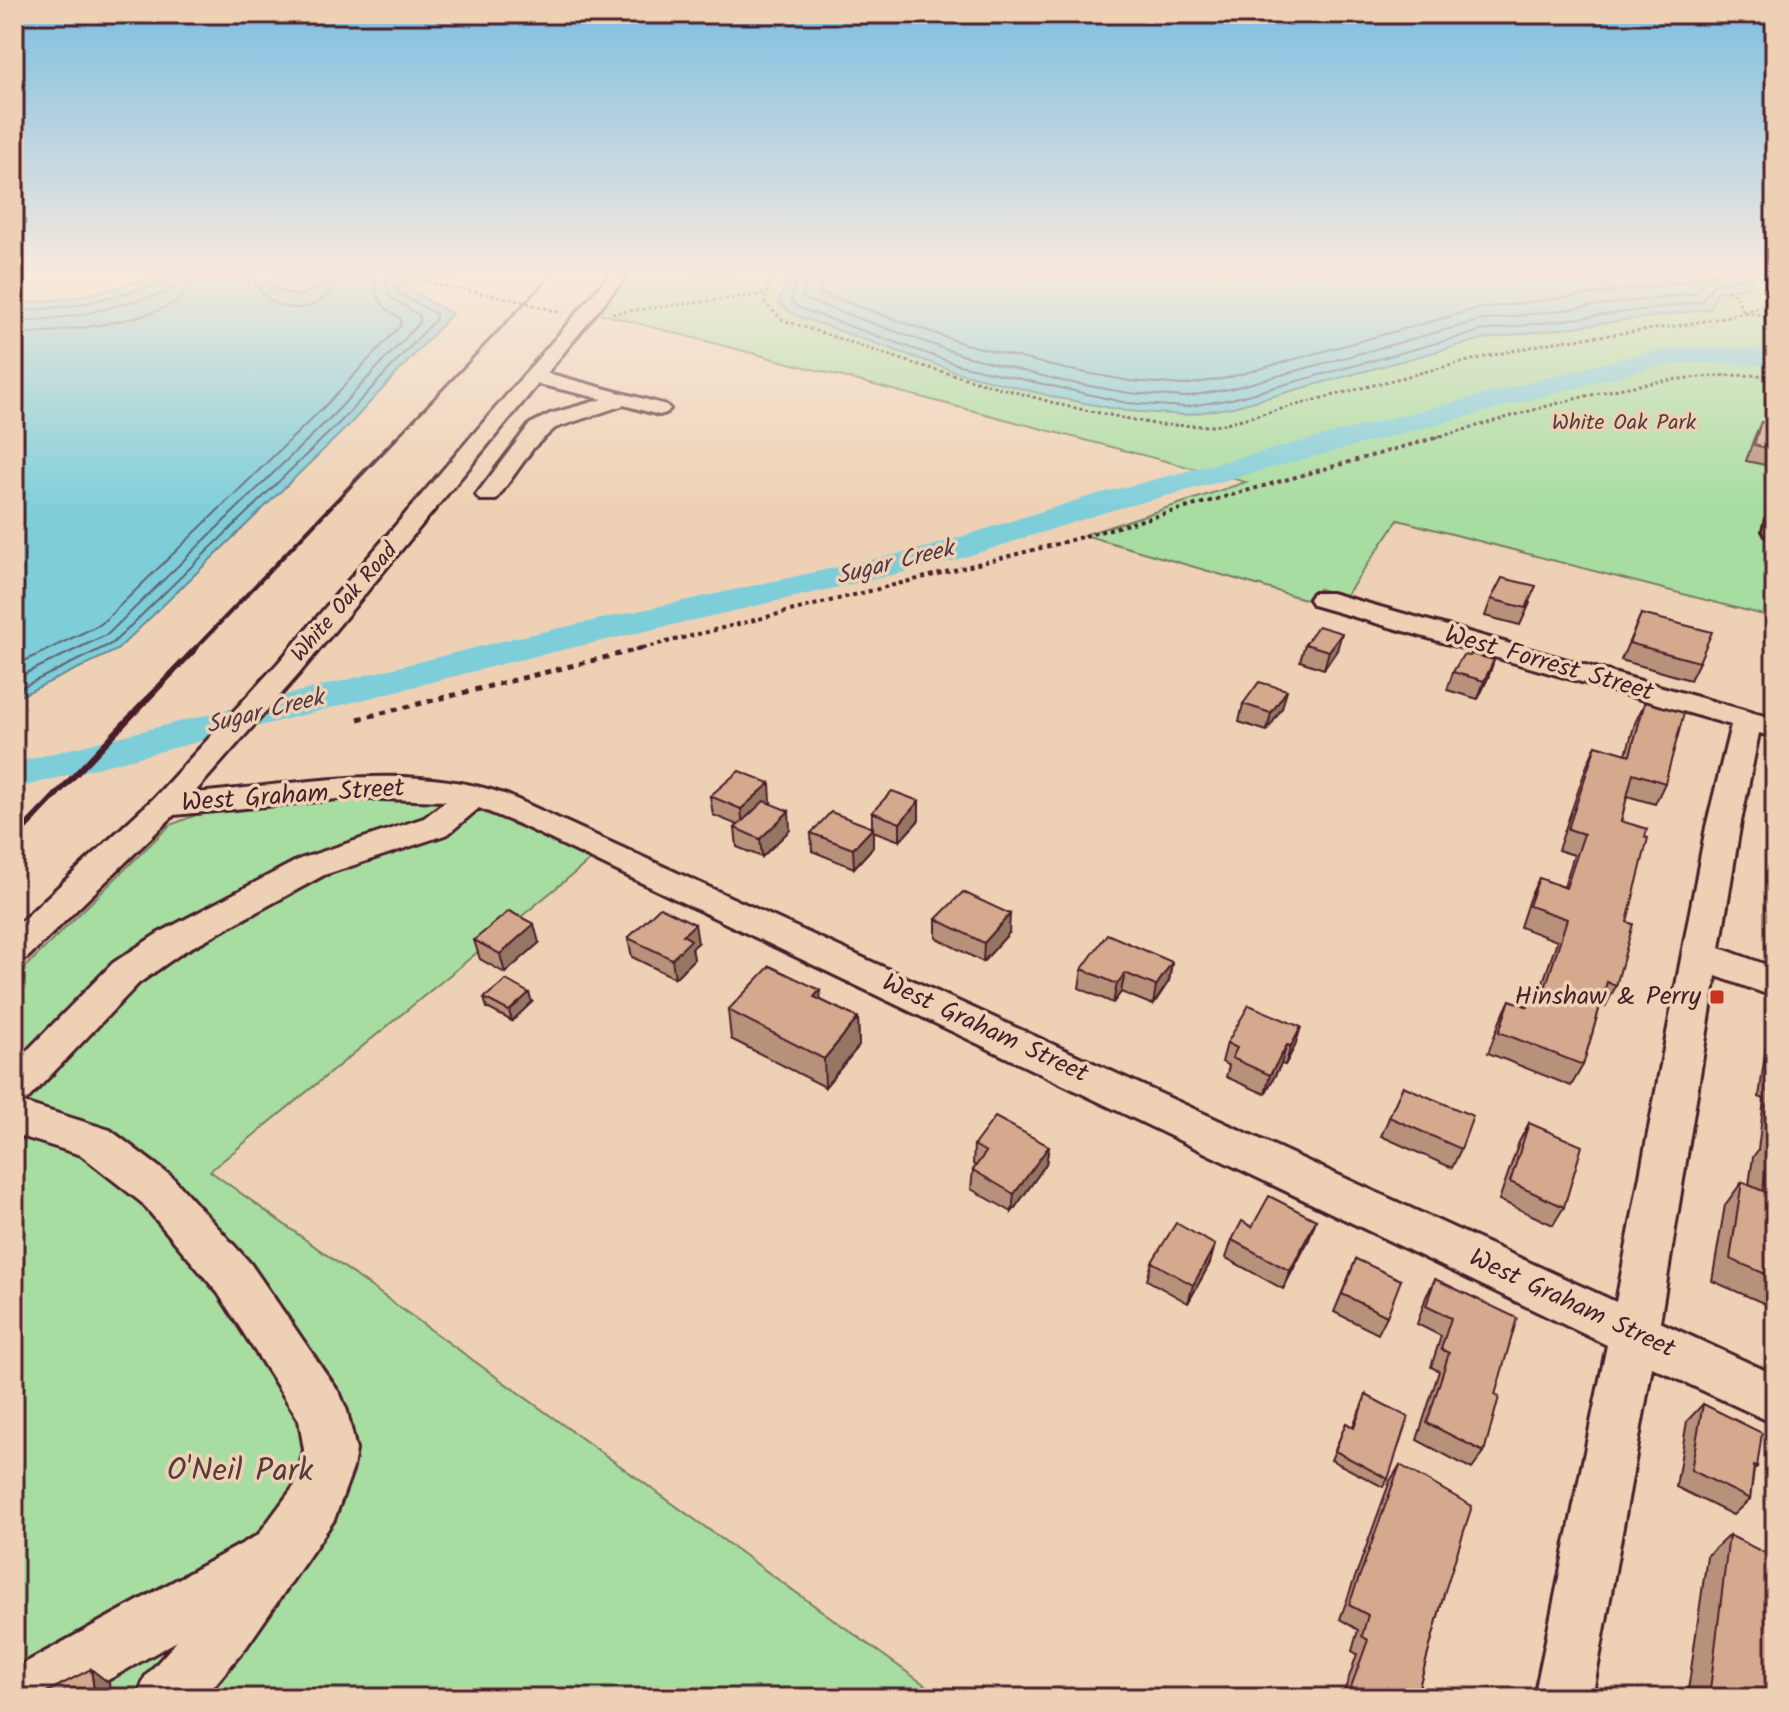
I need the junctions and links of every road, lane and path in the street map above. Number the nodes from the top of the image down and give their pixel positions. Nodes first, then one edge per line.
1 (555, 352) edge
2 (879, 352) edge
3 (1515, 352) edge
4 (1775, 376) edge
5 (535, 377) junction
6 (622, 398) junction
7 (659, 409) dead end
8 (488, 495) dead end
9 (1775, 524) edge
10 (1775, 531) edge
11 (1322, 599) dead end
12 (358, 719) dead end
13 (1761, 724) edge
14 (474, 795) junction
15 (165, 805) junction
16 (14, 949) edge
17 (1702, 956) junction
18 (1775, 983) edge
19 (14, 1090) edge
20 (14, 1117) edge
21 (1634, 1333) junction
22 (1775, 1400) edge
23 (277, 1554) junction
24 (19, 1698) edge
25 (166, 1698) edge
26 (1563, 1698) edge

1 - 5 street, White Oak Road
2 - 3 path
4 - 12 path
5 - 6 street
5 - 15 street, White Oak Road
6 - 7 street
6 - 8 street
9 - 10 street
11 - 13 street, West Forrest Street
13 - 17 street
14 - 15 street, West Graham Street
14 - 19 street
14 - 21 street, West Graham Street
15 - 16 street, White Oak Road
17 - 18 street
17 - 21 street
20 - 23 street
21 - 22 street, West Graham Street
21 - 26 street
23 - 24 street
23 - 25 street

